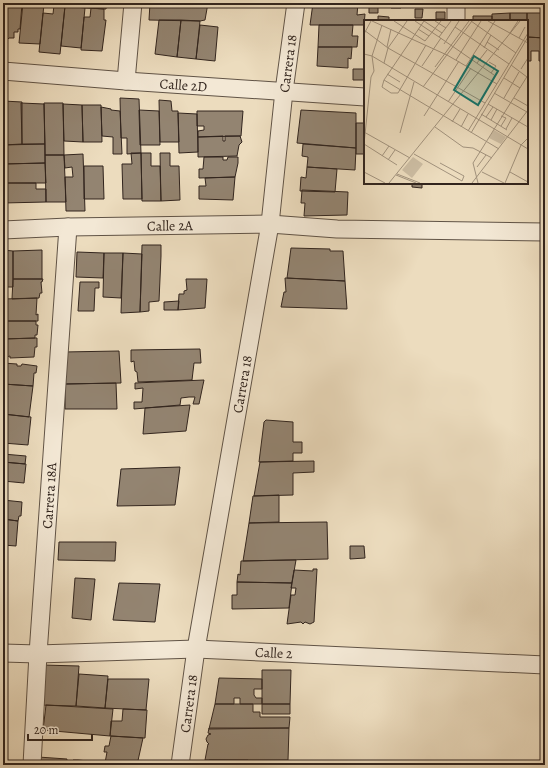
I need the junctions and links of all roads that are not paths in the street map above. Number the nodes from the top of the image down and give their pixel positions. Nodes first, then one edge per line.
1 (133, 3) edge
2 (296, 3) edge
3 (456, 3) edge
4 (456, 20) edge
5 (3, 71) edge
6 (126, 81) junction
7 (284, 91) junction
8 (364, 97) edge
9 (270, 224) junction
10 (68, 227) junction
11 (3, 230) edge
12 (545, 232) edge
13 (196, 649) junction
14 (3, 654) edge
15 (38, 654) junction
16 (545, 665) edge
17 (32, 765) edge
18 (180, 765) edge

1 - 6 street
2 - 7 street, Carrera 18
3 - 4 street
5 - 6 street, Calle 2D
6 - 7 street, Calle 2D
7 - 8 street, Calle 2D
7 - 9 street, Carrera 18
9 - 10 street, Calle 2A
9 - 12 street, Calle 2A
9 - 13 street, Carrera 18
10 - 11 street, Calle 2A
10 - 15 street, Carrera 18A
13 - 15 street, Calle 2
13 - 16 street, Calle 2
13 - 18 street, Carrera 18
14 - 15 street, Calle 2
15 - 17 street, Carrera 18A

